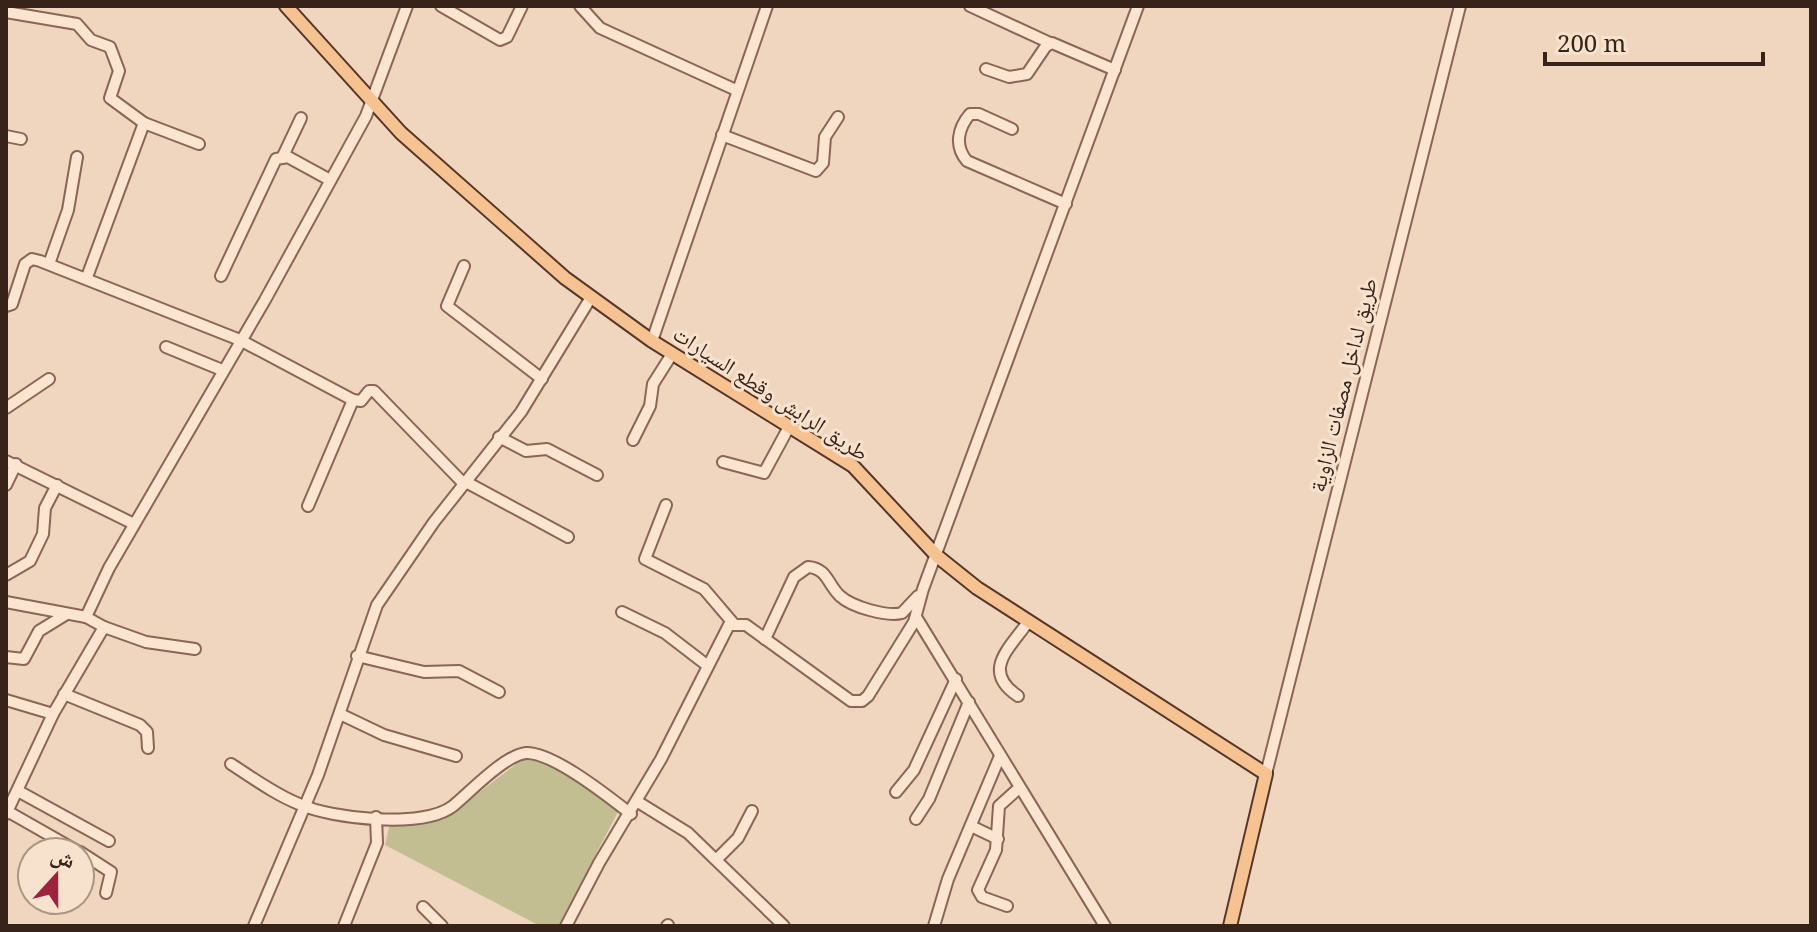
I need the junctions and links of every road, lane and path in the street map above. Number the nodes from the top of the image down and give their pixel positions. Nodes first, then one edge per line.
1 (286, 6) edge
2 (407, 6) edge
3 (441, 6) edge
4 (522, 6) edge
5 (580, 6) edge
6 (767, 6) edge
7 (970, 6) edge
8 (1138, 6) edge
9 (1460, 6) edge
10 (6, 12) edge
11 (1050, 43) junction
12 (986, 69) dead end
13 (1115, 70) junction
14 (736, 90) junction
15 (373, 102) junction
16 (838, 117) dead end
17 (301, 118) dead end
18 (144, 123) junction
19 (1012, 129) dead end
20 (722, 135) junction
21 (6, 136) edge
22 (21, 139) dead end
23 (199, 144) dead end
24 (283, 156) junction
25 (77, 157) dead end
26 (330, 180) junction
27 (1066, 204) junction
28 (49, 264) junction
29 (464, 266) dead end
30 (221, 276) dead end
31 (87, 277) junction
32 (590, 299) junction
33 (6, 306) edge
34 (240, 340) junction
35 (652, 341) junction
36 (166, 347) dead end
37 (672, 354) junction
38 (222, 370) junction
39 (49, 379) dead end
40 (542, 379) junction
41 (353, 400) junction
42 (6, 408) edge
43 (790, 425) junction
44 (499, 437) junction
45 (633, 440) dead end
46 (723, 462) dead end
47 (11, 463) edge
48 (597, 475) dead end
49 (465, 483) junction
50 (6, 485) edge
51 (57, 485) junction
52 (666, 505) dead end
53 (308, 506) dead end
54 (134, 524) junction
55 (568, 537) dead end
56 (937, 556) junction
57 (6, 575) edge
58 (921, 592) junction
59 (6, 602) edge
60 (622, 612) dead end
61 (65, 615) junction
62 (86, 617) junction
63 (916, 617) junction
64 (1028, 622) junction
65 (733, 623) junction
66 (104, 627) junction
67 (765, 639) junction
68 (195, 649) dead end
69 (357, 656) junction
70 (6, 657) edge
71 (708, 666) junction
72 (956, 679) junction
73 (499, 692) dead end
74 (64, 694) junction
75 (1018, 696) dead end
76 (6, 700) edge
77 (969, 702) junction
78 (53, 714) junction
79 (340, 714) junction
80 (148, 748) dead end
81 (456, 756) dead end
82 (1000, 756) junction
83 (231, 764) dead end
84 (1266, 774) junction
85 (1019, 788) junction
86 (18, 791) junction
87 (896, 792) dead end
88 (638, 802) junction
89 (302, 806) junction
90 (752, 811) dead end
91 (7, 813) edge
92 (631, 814) junction
93 (376, 817) junction
94 (916, 819) dead end
95 (971, 826) junction
96 (50, 836) edge
97 (998, 839) junction
98 (109, 841) dead end
99 (718, 858) junction
100 (96, 862) edge
101 (106, 893) dead end
102 (1007, 906) dead end
103 (423, 907) dead end
104 (254, 926) edge
105 (344, 926) edge
106 (442, 926) edge
107 (566, 926) edge
108 (784, 926) edge
109 (934, 926) edge
110 (1105, 926) edge
111 (1230, 926) edge

1 - 15 main road, طريق الرابش وقطع السيارات
2 - 15 street
3 - 4 street
5 - 14 street
6 - 14 street
7 - 11 street
8 - 13 street
9 - 84 street, طريق لداخل مصفات الزاوية
10 - 18 street
11 - 12 street
11 - 13 street
13 - 27 street
14 - 20 street
15 - 26 street
15 - 32 main road, طريق الرابش وقطع السيارات
16 - 20 street
17 - 24 street
18 - 23 street
18 - 31 street
19 - 27 street
20 - 35 street
21 - 22 street
24 - 26 street
24 - 30 street
25 - 28 street
26 - 34 street
27 - 56 street
28 - 31 street
28 - 33 street
29 - 40 street
31 - 34 street
32 - 35 main road, طريق الرابش وقطع السيارات
32 - 40 street
34 - 38 street
34 - 41 street
35 - 37 main road, طريق الرابش وقطع السيارات
36 - 38 street
37 - 43 main road, طريق الرابش وقطع السيارات
37 - 45 street
38 - 54 street
39 - 42 street
40 - 44 street
41 - 49 street
41 - 53 street
43 - 46 street
43 - 56 main road, طريق الرابش وقطع السيارات
44 - 48 street
44 - 49 street
47 - 50 street
47 - 51 street
49 - 55 street
49 - 69 street
51 - 54 street
51 - 57 street
52 - 65 street
54 - 62 street
56 - 58 street
56 - 64 main road, طريق الرابش وقطع السيارات
58 - 63 street
58 - 67 street
59 - 61 street
60 - 71 street
61 - 62 street
61 - 70 street
62 - 66 street
63 - 67 street
63 - 72 street
64 - 75 street
64 - 84 main road, طريق الرابش وقطع السيارات
65 - 67 street
65 - 71 street
66 - 68 street
66 - 74 street
69 - 73 street
69 - 79 street
71 - 88 street
72 - 77 street
72 - 87 street
74 - 78 street
74 - 80 street
76 - 78 street
77 - 82 street
77 - 94 street
78 - 86 street
79 - 81 street
79 - 89 street
82 - 85 street
82 - 95 street
83 - 89 street
84 - 111 main road
85 - 97 street
85 - 110 street
86 - 91 street
86 - 98 street
88 - 92 street
88 - 99 street
89 - 93 street
89 - 104 street
90 - 99 street
91 - 96 street
92 - 93 street
92 - 107 street
93 - 105 street
95 - 97 street
95 - 109 street
97 - 102 street
99 - 108 street
100 - 101 street
103 - 106 street

